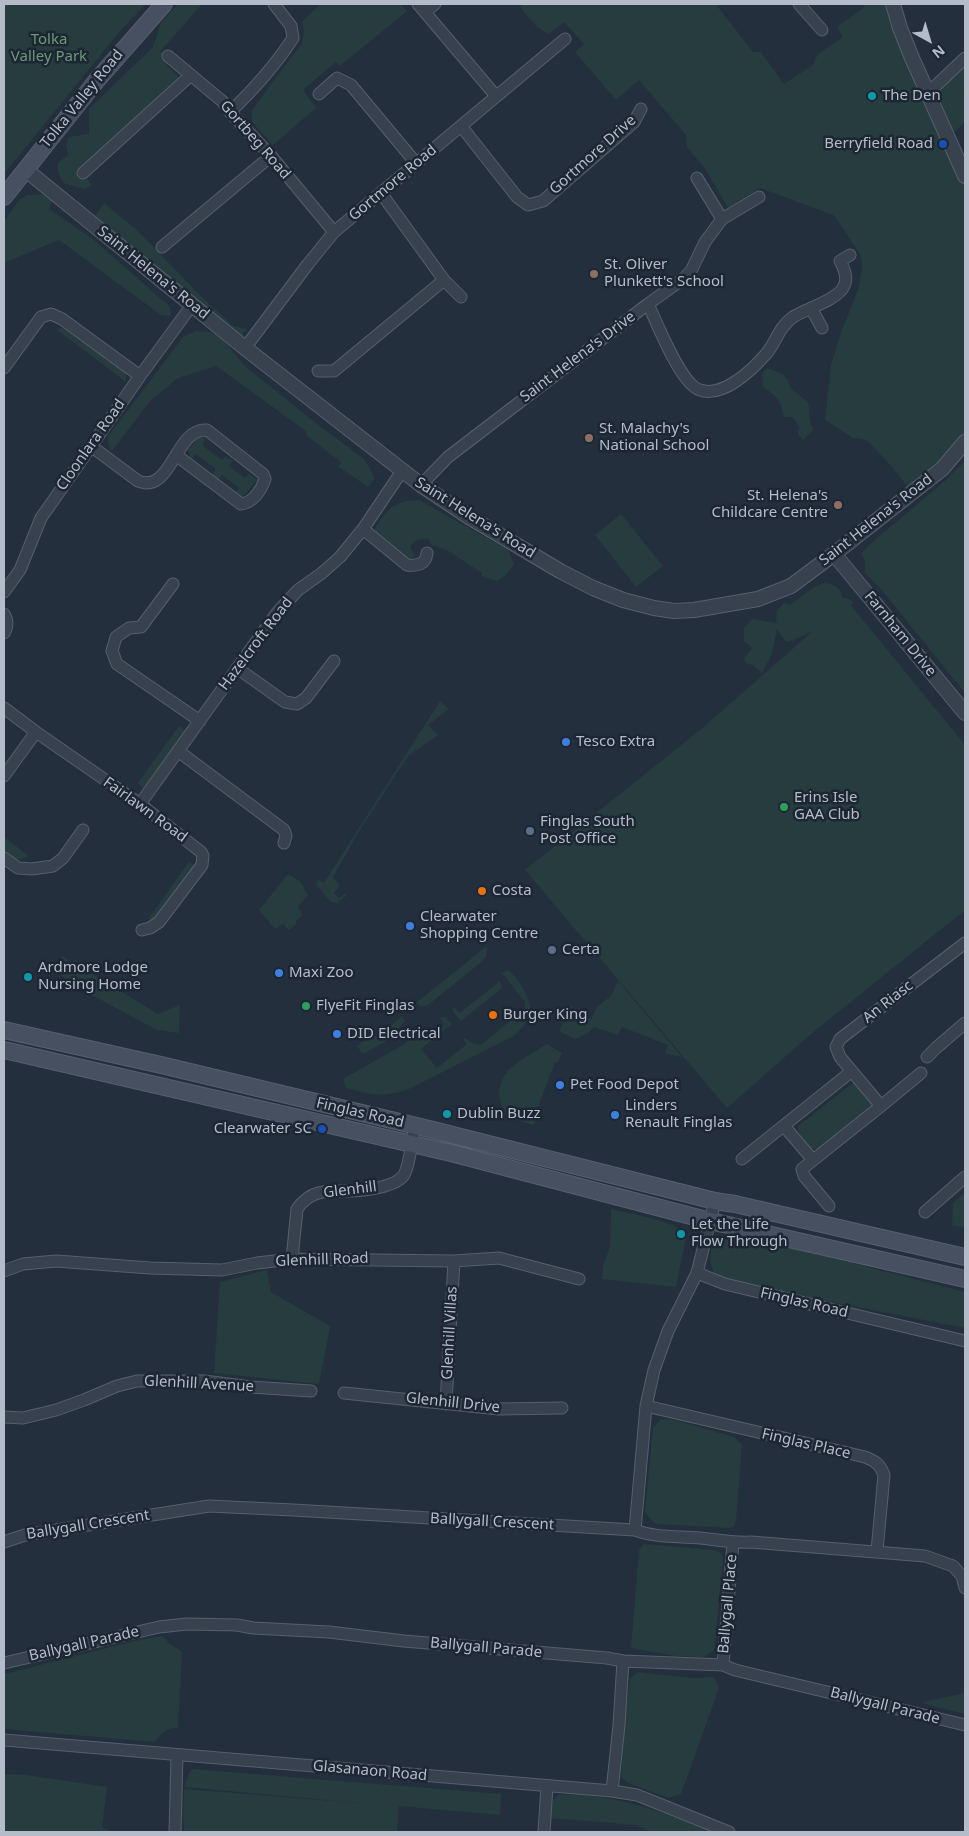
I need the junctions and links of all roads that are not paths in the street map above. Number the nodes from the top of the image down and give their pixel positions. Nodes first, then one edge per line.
1 (164, 4) edge
2 (274, 4) edge
3 (435, 4) edge
4 (799, 4) edge
5 (894, 4) edge
6 (421, 8) edge
7 (822, 30) dead end
8 (565, 39) dead end
9 (168, 56) dead end
10 (965, 58) edge
11 (191, 75) junction
12 (319, 94) dead end
13 (927, 94) junction
14 (496, 96) junction
15 (641, 109) dead end
16 (230, 112) junction
17 (461, 126) junction
18 (271, 156) junction
19 (416, 163) junction
20 (26, 170) junction
21 (83, 173) dead end
22 (965, 176) edge
23 (696, 178) dead end
24 (381, 193) junction
25 (4, 197) edge
26 (759, 197) dead end
27 (722, 219) junction
28 (334, 232) junction
29 (162, 247) dead end
30 (850, 254) dead end
31 (444, 280) junction
32 (461, 297) dead end
33 (648, 304) junction
34 (192, 305) junction
35 (811, 308) junction
36 (822, 328) dead end
37 (245, 348) junction
38 (4, 368) edge
39 (318, 371) dead end
40 (140, 376) junction
41 (965, 442) edge
42 (91, 446) junction
43 (176, 456) junction
44 (402, 471) junction
45 (421, 485) junction
46 (363, 529) junction
47 (427, 552) dead end
48 (834, 554) junction
49 (173, 584) dead end
50 (4, 592) edge
51 (4, 614) edge
52 (4, 633) edge
53 (334, 661) dead end
54 (237, 668) junction
55 (4, 708) edge
56 (965, 713) edge
57 (200, 721) junction
58 (36, 732) junction
59 (178, 752) junction
60 (4, 776) edge
61 (140, 804) junction
62 (84, 830) dead end
63 (284, 843) dead end
64 (4, 858) edge
65 (142, 930) dead end
66 (965, 943) edge
67 (965, 1023) edge
68 (4, 1030) edge
69 (4, 1050) edge
70 (927, 1056) dead end
71 (852, 1071) junction
72 (921, 1073) dead end
73 (880, 1106) junction
74 (415, 1126) junction
75 (784, 1126) junction
76 (410, 1144) junction
77 (742, 1159) dead end
78 (813, 1160) junction
79 (965, 1177) edge
80 (714, 1201) junction
81 (829, 1206) dead end
82 (925, 1212) dead end
83 (710, 1221) junction
84 (965, 1257) edge
85 (292, 1258) junction
86 (454, 1261) junction
87 (4, 1271) edge
88 (697, 1273) junction
89 (579, 1279) dead end
90 (965, 1279) edge
91 (965, 1341) edge
92 (311, 1391) dead end
93 (344, 1393) dead end
94 (446, 1404) junction
95 (646, 1406) junction
96 (562, 1408) dead end
97 (4, 1417) edge
98 (635, 1530) junction
99 (4, 1542) edge
100 (733, 1543) junction
101 (877, 1551) junction
102 (965, 1588) edge
103 (623, 1661) junction
104 (4, 1663) edge
105 (723, 1666) junction
106 (965, 1725) edge
107 (4, 1740) edge
108 (177, 1755) junction
109 (547, 1786) junction
110 (612, 1791) junction
111 (175, 1832) edge
112 (544, 1832) edge
113 (729, 1832) edge

1 - 20 main road, Tolka Valley Road
2 - 16 street
3 - 6 street
4 - 7 street
5 - 13 street
6 - 14 street
8 - 14 street, Gortmore Road
9 - 11 street, Gortbeg Road
10 - 13 street
11 - 16 street, Gortbeg Road
11 - 21 street
12 - 19 street
13 - 22 street
14 - 17 street, Gortmore Road
15 - 17 street, Gortmore Drive
16 - 18 street, Gortbeg Road
17 - 19 street, Gortmore Road
18 - 28 street, Gortbeg Road
18 - 29 street
19 - 24 street, Gortmore Road
20 - 25 main road, Tolka Valley Road
20 - 34 street, Saint Helena's Road
23 - 27 street
24 - 28 street, Gortmore Road
24 - 31 street
26 - 27 street, Saint Helena's Drive
27 - 33 street, Saint Helena's Drive
28 - 37 street, Gortmore Road
30 - 35 street
31 - 32 street
31 - 39 street
33 - 35 street
33 - 45 street, Saint Helena's Drive
34 - 37 street, Saint Helena's Road
34 - 40 street, Cloonlara Road
35 - 36 street
37 - 44 street, Saint Helena's Road
38 - 40 street
40 - 42 street, Cloonlara Road
41 - 48 street, Saint Helena's Road
42 - 43 street
42 - 50 street, Cloonlara Road
43 - 43 street
44 - 45 street, Saint Helena's Road
44 - 46 street, Hazelcroft Road
45 - 48 street, Saint Helena's Road
46 - 47 street
46 - 54 street, Hazelcroft Road
48 - 56 street, Farnham Drive
49 - 57 street
51 - 52 street
53 - 54 street
54 - 57 street, Hazelcroft Road
55 - 58 street, Fairlawn Road
57 - 59 street, Hazelcroft Road
58 - 60 street
58 - 61 street, Fairlawn Road
59 - 61 street, Hazelcroft Road
59 - 63 street
61 - 65 street, Fairlawn Road
62 - 64 street
66 - 71 street, An Riasc
67 - 70 street
68 - 74 main road, Finglas Road
69 - 76 main road, Finglas Road
71 - 73 street, An Riasc
71 - 75 street
72 - 73 street
73 - 78 street
74 - 76 street, Glenhill
74 - 80 main road, Finglas Road
75 - 77 street
75 - 78 street
76 - 83 main road, Finglas Road
76 - 85 street, Glenhill
78 - 81 street
79 - 82 street
80 - 83 street
80 - 84 main road, Finglas Road
83 - 88 street
83 - 90 main road, Finglas Road
85 - 86 street, Glenhill Road
85 - 87 street, Glenhill Road
86 - 89 street, Glenhill Road
86 - 94 street, Glenhill Villas
88 - 91 street, Finglas Road
88 - 95 street
92 - 97 street, Glenhill Avenue
93 - 94 street, Glenhill Drive
94 - 96 street, Glenhill Drive
95 - 98 street
95 - 101 street, Finglas Place
98 - 99 street, Ballygall Crescent
98 - 100 street, Ballygall Crescent
100 - 101 street, Ballygall Crescent
100 - 105 street, Ballygall Place
101 - 102 street, Ballygall Crescent
103 - 104 street, Ballygall Parade
103 - 105 street, Ballygall Parade
103 - 110 street
105 - 106 street, Ballygall Parade
107 - 108 street, Glasanaon Road
108 - 109 street, Glasanaon Road
108 - 111 street
109 - 110 street, Glasanaon Road
109 - 112 street
110 - 113 street, Glasanaon Road

